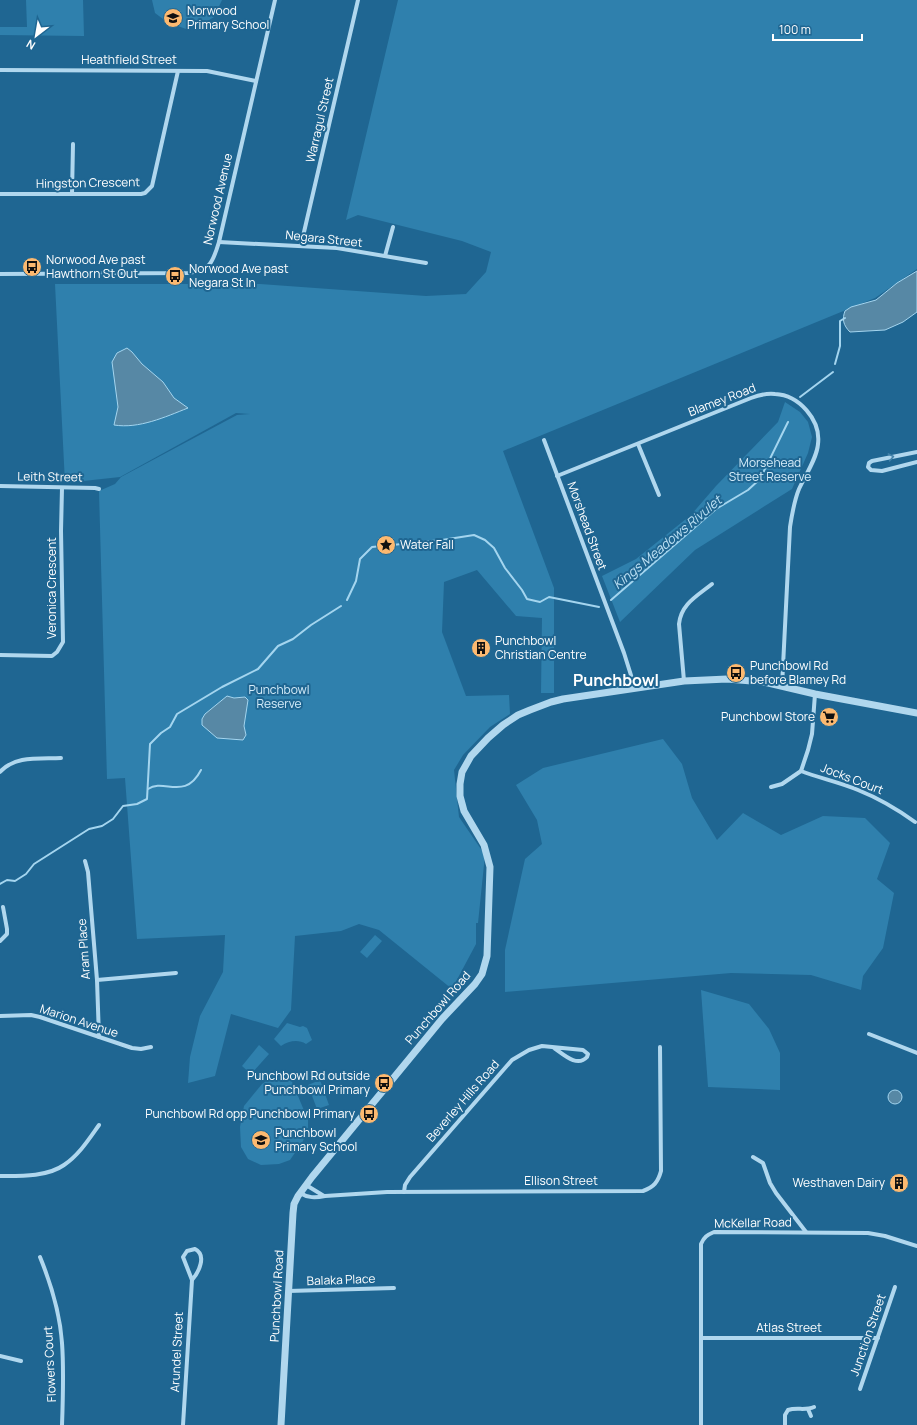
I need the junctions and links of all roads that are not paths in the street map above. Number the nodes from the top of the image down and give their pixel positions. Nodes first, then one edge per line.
1 (275, 0) edge
2 (358, 0) edge
3 (0, 70) edge
4 (178, 71) junction
5 (256, 82) junction
6 (73, 144) dead end
7 (0, 194) edge
8 (72, 194) junction
9 (393, 227) dead end
10 (219, 242) junction
11 (301, 245) junction
12 (385, 256) junction
13 (426, 263) dead end
14 (0, 274) edge
15 (544, 440) dead end
16 (638, 444) junction
17 (917, 452) edge
18 (917, 462) edge
19 (557, 476) junction
20 (0, 486) edge
21 (62, 488) junction
22 (98, 489) dead end
23 (659, 495) dead end
24 (712, 584) dead end
25 (0, 655) edge
26 (684, 681) junction
27 (782, 686) junction
28 (635, 688) junction
29 (815, 694) junction
30 (917, 713) edge
31 (61, 758) dead end
32 (801, 771) junction
33 (0, 772) edge
34 (771, 787) dead end
35 (915, 822) dead end
36 (85, 860) dead end
37 (3, 906) dead end
38 (0, 941) edge
39 (176, 973) dead end
40 (97, 980) junction
41 (0, 1016) edge
42 (869, 1034) dead end
43 (99, 1037) junction
44 (151, 1047) dead end
45 (660, 1047) dead end
46 (554, 1048) junction
47 (917, 1053) edge
48 (99, 1125) dead end
49 (753, 1157) dead end
50 (767, 1159) dead end
51 (763, 1163) junction
52 (0, 1176) edge
53 (306, 1185) junction
54 (404, 1192) junction
55 (300, 1193) junction
56 (325, 1196) junction
57 (806, 1232) junction
58 (917, 1246) edge
59 (40, 1257) dead end
60 (192, 1280) junction
61 (895, 1287) dead end
62 (394, 1288) dead end
63 (288, 1291) junction
64 (701, 1338) junction
65 (878, 1338) junction
66 (0, 1356) edge
67 (21, 1361) dead end
68 (860, 1389) dead end
69 (814, 1407) dead end
70 (808, 1409) junction
71 (811, 1416) dead end
72 (62, 1425) edge
73 (183, 1425) edge
74 (281, 1425) edge
75 (701, 1425) edge
76 (785, 1425) edge

1 - 5 street, Norwood Avenue
2 - 11 street, Warragul Street
3 - 4 street, Heathfield Street
4 - 5 street, Heathfield Street
4 - 8 street, Hingston Crescent
5 - 10 street, Norwood Avenue
6 - 8 street
7 - 8 street, Hingston Crescent
9 - 12 street
10 - 11 street, Negara Street
10 - 14 street, Norwood Avenue
11 - 12 street, Negara Street
12 - 13 street, Negara Street
15 - 19 street, Morshead Street
16 - 19 street, Blamey Road
16 - 23 street
16 - 27 street, Blamey Road
18 -> 17 street
19 - 28 street, Morshead Street
20 - 21 street, Leith Street
21 - 22 street, Leith Street
21 - 25 street, Veronica Crescent
24 - 26 street
26 - 27 street, Punchbowl Road
26 - 28 street, Punchbowl Road
27 - 29 street, Punchbowl Road
28 - 53 street, Punchbowl Road
29 - 30 street, Punchbowl Road
29 - 32 street
31 - 33 street
32 - 34 street
32 - 35 street, Jocks Court
36 - 40 street, Aram Place
37 - 38 street
39 - 40 street
40 - 43 street, Aram Place
41 - 43 street, Marion Avenue
42 - 47 street
43 - 44 street, Marion Avenue
45 - 54 street, Ellison Street
46 - 46 street, Beverley Hills Road
46 - 54 street, Beverley Hills Road
48 - 52 street
49 - 51 street
50 - 51 street
51 - 57 street
53 - 55 street, Punchbowl Road
53 - 56 street
54 - 56 street, Ellison Street
55 - 56 street, Ellison Street
55 - 63 street, Punchbowl Road
57 - 58 street, McKellar Road
57 - 64 street, McKellar Road
59 - 72 street, Flowers Court
60 - 60 street, Arundel Street
60 - 73 street, Arundel Street
61 - 65 street, Junction Street
62 - 63 street, Balaka Place
63 - 74 street, Punchbowl Road
64 - 65 street, Atlas Street
64 - 75 street, McKellar Road
65 - 68 street, Junction Street
66 - 67 street
69 - 70 street
70 - 71 street
70 - 76 street

